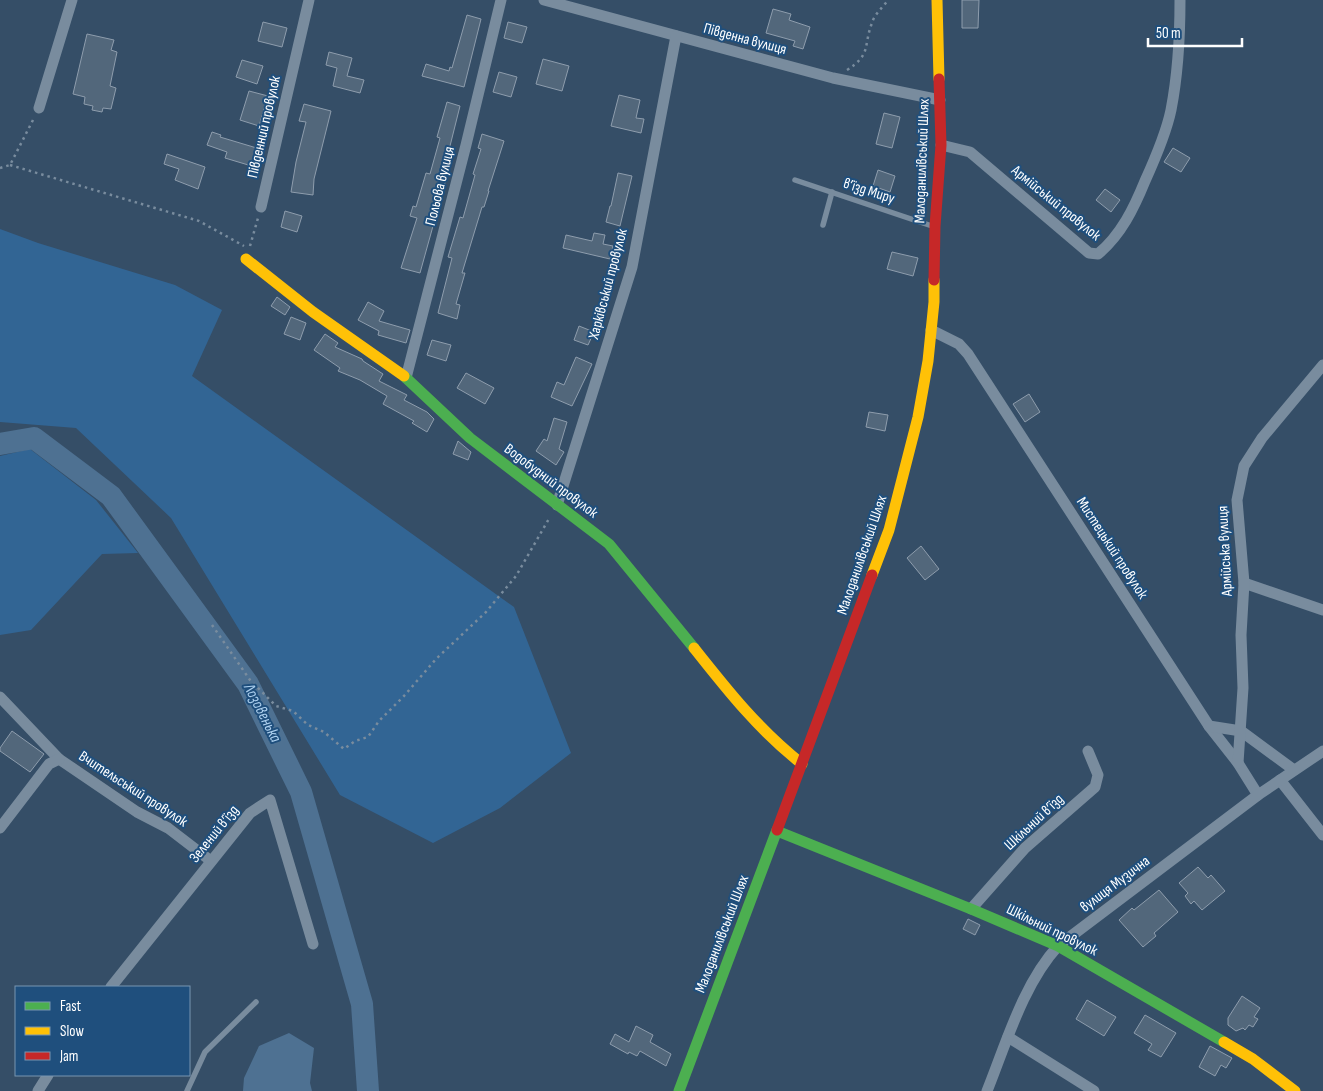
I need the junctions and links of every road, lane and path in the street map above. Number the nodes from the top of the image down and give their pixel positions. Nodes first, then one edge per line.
1 (72, 0) edge
2 (309, 0) edge
3 (501, 0) edge
4 (544, 0) edge
5 (888, 0) edge
6 (937, 0) edge
7 (1180, 0) edge
8 (676, 36) junction
9 (833, 78) junction
10 (940, 100) junction
11 (39, 108) joint
12 (941, 145) junction
13 (10, 165) junction
14 (0, 168) edge
15 (795, 180) dead end
16 (832, 192) junction
17 (261, 206) joint
18 (823, 225) dead end
19 (934, 226) junction
20 (248, 254) junction
21 (931, 330) junction
22 (1323, 365) edge
23 (406, 378) junction
24 (557, 505) junction
25 (1244, 583) junction
26 (1323, 610) edge
27 (212, 625) dead end
28 (0, 697) edge
29 (1209, 726) junction
30 (1241, 730) junction
31 (1088, 751) dead end
32 (1323, 751) edge
33 (59, 759) junction
34 (1238, 763) junction
35 (802, 764) junction
36 (1294, 770) junction
37 (1280, 780) junction
38 (1258, 795) junction
39 (0, 828) edge
40 (777, 831) junction
41 (1323, 835) edge
42 (211, 861) junction
43 (971, 909) junction
44 (313, 944) dead end
45 (1058, 946) junction
46 (112, 986) edge
47 (256, 1002) dead end
48 (1008, 1037) junction
49 (47, 1076) edge
50 (38, 1091) edge
51 (187, 1091) edge
52 (679, 1091) edge
53 (986, 1091) edge
54 (1094, 1091) edge
55 (1295, 1091) edge

1 - 11 street
2 - 17 street, Південний провулок
3 - 23 street, Польова вулиця
4 - 8 street, Південна вулиця
5 - 9 path
6 - 10 street, Малоданилівський Шлях
7 - 12 street, Армійський провулок
8 - 9 street, Південна вулиця
8 - 24 street, Харківський провулок
9 - 10 street, Південна вулиця
10 - 12 street, Малоданилівський Шлях
11 - 13 path
12 - 19 street, Малоданилівський Шлях
13 - 14 path
13 - 20 path
15 - 16 lane, в’їзд Миру
16 - 18 lane
16 - 19 lane, в’їзд Миру
17 - 20 path
19 - 21 street, Малоданилівський Шлях
20 - 23 street, Водобудний провулок
21 - 29 street, Мистецький провулок
21 - 35 street, Малоданилівський Шлях
22 - 25 street, Армійська вулиця
23 - 24 street, Водобудний провулок
24 - 27 path
24 - 35 street, Водобудний провулок
25 - 26 street
25 - 30 street, Армійська вулиця
28 - 33 street, Вчительський провулок
29 - 30 street
29 - 34 street, Мистецький провулок
30 - 34 street, Армійська вулиця
30 - 36 street
31 - 43 street, Шкільний в’їзд
32 - 36 street, вулиця Музична
33 - 39 street
33 - 42 street, Вчительський провулок
34 - 38 street, Мистецький провулок
35 - 40 street, Малоданилівський Шлях
36 - 37 street, вулиця Музична
37 - 38 street, вулиця Музична
37 - 41 street
38 - 45 street, вулиця Музична
40 - 43 street, Шкільний провулок
40 - 52 street, Малоданилівський Шлях
42 - 44 street, Зелений в’їзд
42 - 46 street, Зелений в’їзд
43 - 45 street, Шкільний провулок
45 - 48 street, вулиця Музична
45 - 55 street, Шкільний провулок
47 - 51 lane
48 - 53 street, вулиця Музична
48 - 54 street
49 - 50 street

